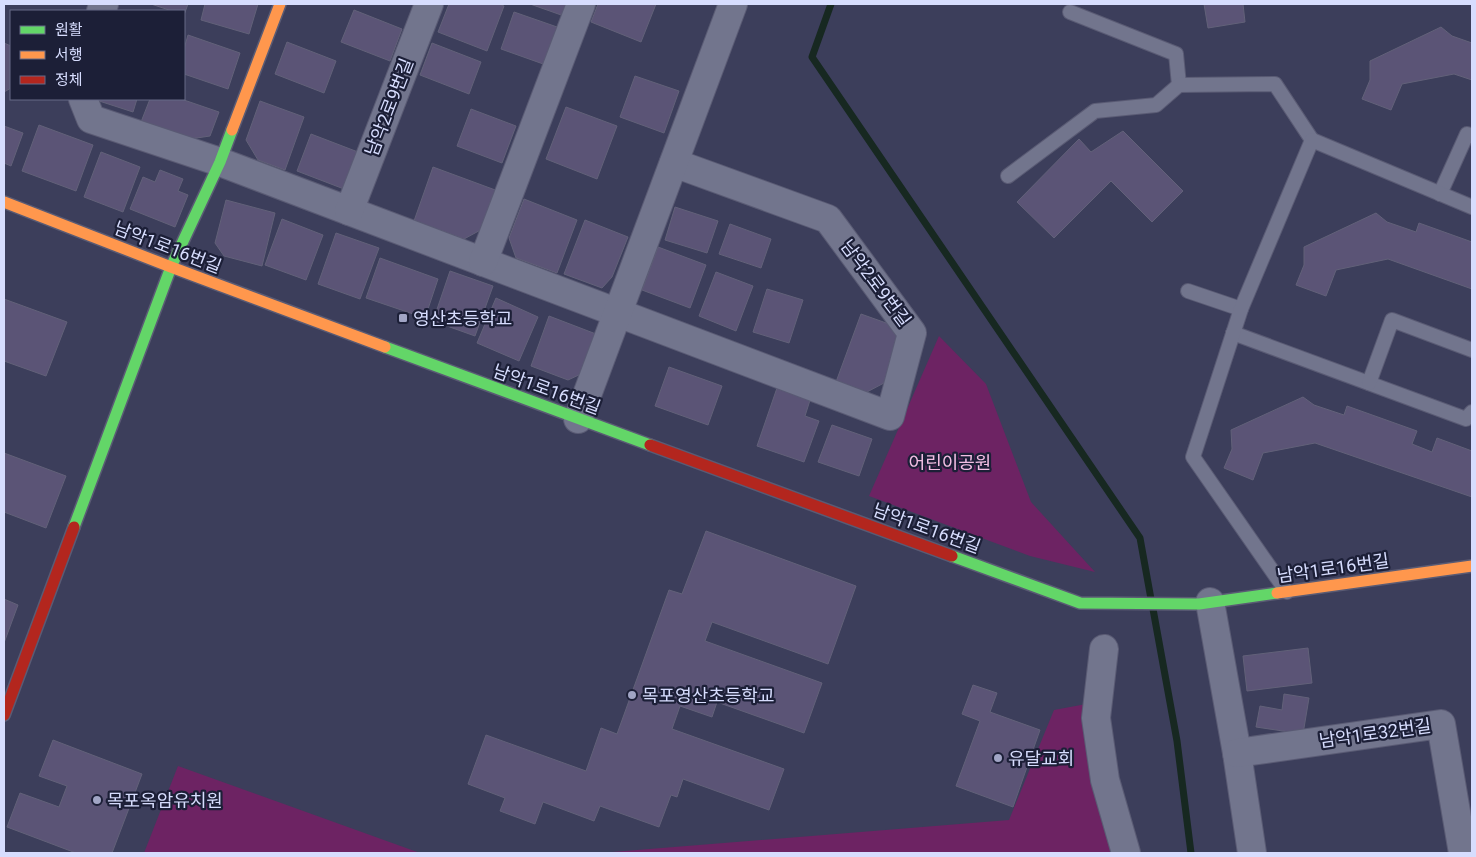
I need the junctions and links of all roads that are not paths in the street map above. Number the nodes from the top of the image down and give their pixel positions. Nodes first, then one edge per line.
1 (280, 4) edge
2 (429, 4) edge
3 (581, 4) edge
4 (726, 6) edge
5 (1070, 12) dead end
6 (1179, 85) junction
7 (83, 100) edge
8 (1472, 136) edge
9 (1312, 140) junction
10 (220, 162) junction
11 (674, 163) junction
12 (1008, 176) dead end
13 (1440, 194) junction
14 (4, 202) edge
15 (1472, 207) edge
16 (349, 211) junction
17 (483, 262) junction
18 (171, 267) junction
19 (1188, 291) dead end
20 (1241, 309) junction
21 (618, 313) junction
22 (1233, 333) junction
23 (1472, 350) edge
24 (1369, 383) junction
25 (1472, 412) edge
26 (578, 419) junction
27 (1472, 566) edge
28 (1287, 592) junction
29 (1204, 603) junction
30 (1104, 649) dead end
31 (6, 700) edge
32 (4, 714) edge
33 (1237, 753) junction
34 (1126, 853) edge
35 (1252, 853) edge
36 (1463, 853) edge

1 - 10 street
2 - 16 street, 남악2로9번길
3 - 17 street
4 - 11 street
5 - 6 lane
6 - 9 lane
6 - 12 lane
7 - 10 street, 남악2로9번길
8 - 13 lane
9 - 13 lane
9 - 20 lane
10 - 16 street, 남악2로9번길
10 - 18 street
11 - 21 street
11 - 21 street, 남악2로9번길
13 - 15 lane
14 - 18 street, 남악1로16번길
16 - 17 street, 남악2로9번길
17 - 21 street, 남악2로9번길
18 - 26 street, 남악1로16번길
18 - 31 street
19 - 20 lane
20 - 22 lane
21 - 26 street
22 - 24 lane
22 - 28 lane
23 - 24 lane
24 - 25 lane
26 - 29 street, 남악1로16번길
27 - 28 street, 남악1로16번길
28 - 29 street, 남악1로16번길
29 - 33 street
30 - 34 street
31 - 32 street
33 - 35 street
33 - 36 street, 남악1로32번길

